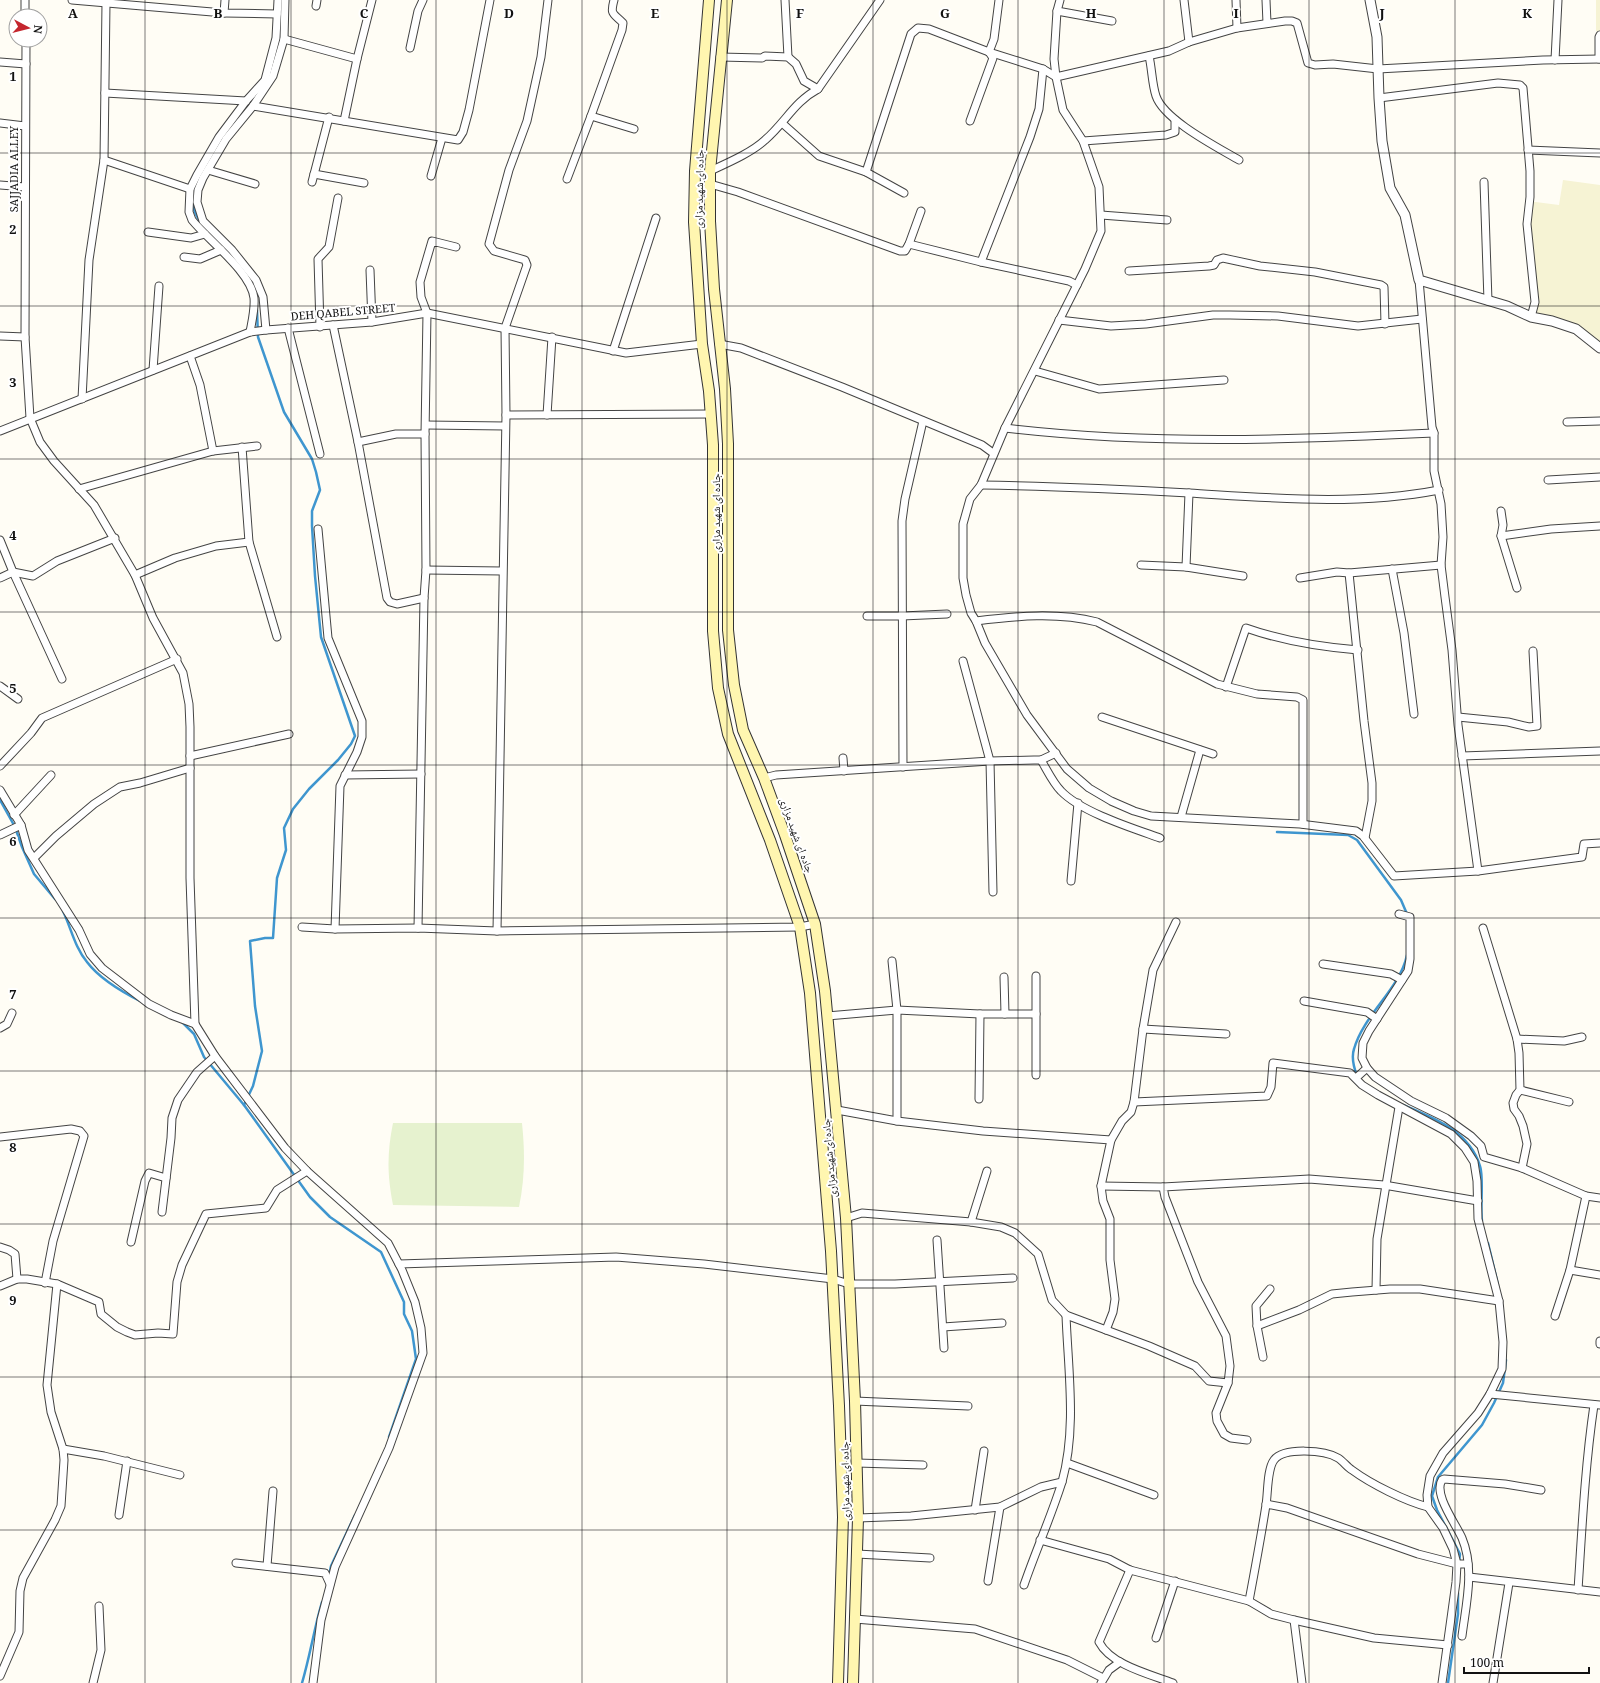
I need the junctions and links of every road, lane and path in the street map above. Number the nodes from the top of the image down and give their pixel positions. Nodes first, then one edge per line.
1 (72, 0) edge
2 (225, 0) edge
3 (278, 0) edge
4 (286, 0) edge
5 (372, 0) edge
6 (424, 0) edge
7 (490, 0) edge
8 (548, 0) edge
9 (614, 0) edge
10 (709, 0) edge
11 (727, 0) edge
12 (785, 0) edge
13 (880, 0) edge
14 (999, 0) edge
15 (1060, 0) edge
16 (1184, 0) edge
17 (1236, 0) edge
18 (1266, 0) edge
19 (1370, 0) edge
20 (1558, 0) edge
21 (106, 3) junction
22 (1057, 11) junction
23 (224, 13) junction
24 (277, 14) junction
25 (1112, 20) dead end
26 (1267, 23) junction
27 (1237, 28) junction
28 (1600, 35) edge
29 (284, 38) junction
30 (1189, 42) junction
31 (26, 48) edge
32 (410, 48) dead end
33 (989, 52) junction
34 (1149, 56) junction
35 (720, 57) junction
36 (788, 57) junction
37 (356, 59) junction
38 (1599, 59) edge
39 (1555, 60) junction
40 (0, 62) edge
41 (26, 64) junction
42 (1378, 69) junction
43 (1045, 70) junction
44 (1056, 76) junction
45 (818, 88) junction
46 (105, 93) junction
47 (1379, 98) junction
48 (246, 101) junction
49 (253, 106) junction
50 (591, 116) junction
51 (329, 117) junction
52 (1176, 120) junction
53 (344, 121) junction
54 (970, 121) dead end
55 (0, 123) edge
56 (782, 123) junction
57 (25, 126) junction
58 (634, 129) dead end
59 (442, 138) junction
60 (1083, 141) junction
61 (1528, 150) junction
62 (1600, 153) edge
63 (104, 160) junction
64 (1239, 160) dead end
65 (208, 170) junction
66 (710, 171) junction
67 (866, 172) junction
68 (314, 174) junction
69 (431, 176) dead end
70 (567, 179) dead end
71 (312, 182) dead end
72 (1484, 182) dead end
73 (364, 183) dead end
74 (255, 184) dead end
75 (710, 184) junction
76 (0, 185) edge
77 (25, 187) junction
78 (190, 188) junction
79 (904, 193) dead end
80 (338, 198) dead end
81 (922, 211) dead end
82 (1101, 215) junction
83 (656, 218) dead end
84 (1167, 220) dead end
85 (148, 232) dead end
86 (205, 234) junction
87 (909, 244) junction
88 (456, 247) dead end
89 (221, 250) junction
90 (184, 257) dead end
91 (981, 262) junction
92 (370, 270) dead end
93 (1129, 271) dead end
94 (1419, 280) junction
95 (1076, 285) junction
96 (159, 286) dead end
97 (1488, 301) junction
98 (427, 313) junction
99 (1531, 317) junction
100 (1422, 318) junction
101 (1059, 320) junction
102 (372, 322) junction
103 (1385, 324) junction
104 (332, 325) junction
105 (320, 326) junction
106 (288, 328) junction
107 (505, 328) junction
108 (266, 330) junction
109 (250, 332) junction
110 (0, 336) edge
111 (25, 337) junction
112 (552, 337) junction
113 (702, 344) junction
114 (719, 344) junction
115 (1600, 348) edge
116 (613, 351) junction
117 (190, 356) junction
118 (153, 370) junction
119 (1035, 371) junction
120 (1224, 380) dead end
121 (82, 399) junction
122 (711, 414) junction
123 (506, 415) junction
124 (547, 415) junction
125 (30, 418) junction
126 (923, 421) junction
127 (1600, 421) edge
128 (1567, 422) dead end
129 (426, 425) junction
130 (505, 426) junction
131 (1005, 428) junction
132 (0, 431) edge
133 (1434, 433) junction
134 (425, 434) junction
135 (358, 442) junction
136 (257, 446) dead end
137 (242, 447) junction
138 (213, 451) junction
139 (991, 452) junction
140 (320, 454) dead end
141 (1600, 477) edge
142 (1548, 480) dead end
143 (981, 485) junction
144 (79, 489) junction
145 (1439, 490) junction
146 (1189, 493) junction
147 (1501, 511) dead end
148 (714, 526) junction
149 (728, 526) junction
150 (1600, 526) edge
151 (318, 529) dead end
152 (1501, 536) junction
153 (115, 538) junction
154 (0, 540) edge
155 (249, 542) junction
156 (1141, 565) dead end
157 (1441, 565) junction
158 (1186, 567) junction
159 (1392, 569) junction
160 (426, 570) junction
161 (502, 571) junction
162 (13, 572) junction
163 (1349, 573) junction
164 (135, 574) junction
165 (1244, 576) dead end
166 (0, 578) edge
167 (1300, 578) dead end
168 (1517, 588) dead end
169 (424, 598) junction
170 (947, 614) dead end
171 (867, 616) dead end
172 (902, 616) junction
173 (976, 621) junction
174 (276, 637) dead end
175 (1358, 650) junction
176 (1533, 651) dead end
177 (177, 659) junction
178 (963, 661) dead end
179 (62, 680) dead end
180 (0, 686) edge
181 (1226, 687) junction
182 (18, 699) dead end
183 (1414, 714) dead end
184 (1102, 717) dead end
185 (1458, 717) junction
186 (289, 734) dead end
187 (1200, 750) junction
188 (1600, 751) edge
189 (1054, 754) junction
190 (1213, 754) dead end
191 (190, 756) junction
192 (1462, 756) junction
193 (843, 758) dead end
194 (1041, 760) junction
195 (990, 761) junction
196 (0, 766) edge
197 (903, 767) junction
198 (190, 768) junction
199 (844, 771) junction
200 (421, 774) junction
201 (51, 775) dead end
202 (345, 776) junction
203 (764, 778) junction
204 (0, 790) edge
205 (1078, 803) junction
206 (14, 815) junction
207 (1181, 817) junction
208 (1303, 824) junction
209 (21, 826) junction
210 (0, 835) edge
211 (1160, 838) dead end
212 (1365, 838) junction
213 (1600, 843) edge
214 (34, 858) junction
215 (1478, 871) junction
216 (1071, 881) dead end
217 (993, 892) dead end
218 (1399, 914) dead end
219 (1176, 922) dead end
220 (815, 924) junction
221 (800, 927) junction
222 (302, 928) dead end
223 (418, 928) junction
224 (1483, 928) dead end
225 (335, 929) junction
226 (497, 931) junction
227 (892, 960) dead end
228 (1323, 964) dead end
229 (1004, 976) dead end
230 (1036, 976) dead end
231 (1402, 980) junction
232 (1304, 1001) dead end
233 (897, 1010) junction
234 (12, 1013) dead end
235 (980, 1014) junction
236 (1004, 1014) junction
237 (1036, 1014) junction
238 (827, 1016) junction
239 (1377, 1019) junction
240 (195, 1024) junction
241 (0, 1028) edge
242 (1142, 1029) junction
243 (1226, 1034) dead end
244 (1582, 1038) dead end
245 (1517, 1040) junction
246 (215, 1056) junction
247 (1365, 1070) junction
248 (1036, 1075) dead end
249 (1356, 1078) junction
250 (1520, 1090) junction
251 (979, 1100) dead end
252 (1134, 1102) junction
253 (1569, 1102) dead end
254 (1399, 1107) junction
255 (837, 1110) junction
256 (897, 1121) junction
257 (0, 1137) edge
258 (1111, 1140) junction
259 (1522, 1168) junction
260 (307, 1171) junction
261 (987, 1171) dead end
262 (166, 1178) junction
263 (1384, 1185) junction
264 (1101, 1186) junction
265 (1162, 1187) junction
266 (1586, 1196) junction
267 (1600, 1198) edge
268 (1478, 1201) junction
269 (162, 1212) dead end
270 (846, 1218) junction
271 (971, 1222) junction
272 (937, 1240) dead end
273 (131, 1242) dead end
274 (0, 1247) edge
275 (399, 1264) junction
276 (1570, 1270) junction
277 (1600, 1275) edge
278 (1013, 1278) dead end
279 (17, 1279) junction
280 (833, 1280) junction
281 (940, 1282) junction
282 (45, 1283) junction
283 (56, 1284) junction
284 (849, 1284) junction
285 (0, 1286) edge
286 (1270, 1289) dead end
287 (1376, 1290) junction
288 (1499, 1301) junction
289 (1066, 1315) junction
290 (1555, 1316) dead end
291 (1002, 1323) dead end
292 (1257, 1326) junction
293 (943, 1327) junction
294 (1106, 1330) junction
295 (1600, 1340) edge
296 (1600, 1344) edge
297 (944, 1348) dead end
298 (1263, 1357) dead end
299 (1228, 1382) junction
300 (1490, 1394) junction
301 (855, 1401) junction
302 (1597, 1405) edge
303 (968, 1406) dead end
304 (1247, 1440) dead end
305 (63, 1449) junction
306 (984, 1452) dead end
307 (127, 1462) junction
308 (857, 1462) junction
309 (1067, 1463) junction
310 (923, 1465) dead end
311 (180, 1475) dead end
312 (1062, 1482) junction
313 (1541, 1490) dead end
314 (273, 1491) dead end
315 (1154, 1495) dead end
316 (1266, 1504) junction
317 (1000, 1507) junction
318 (1428, 1507) junction
319 (975, 1510) junction
320 (119, 1515) dead end
321 (858, 1518) junction
322 (1040, 1540) junction
323 (857, 1554) junction
324 (930, 1558) dead end
325 (236, 1563) dead end
326 (1457, 1564) junction
327 (1468, 1564) junction
328 (267, 1566) junction
329 (1130, 1570) junction
330 (1469, 1577) junction
331 (988, 1581) dead end
332 (1175, 1581) junction
333 (1509, 1582) junction
334 (330, 1584) junction
335 (1024, 1586) dead end
336 (1578, 1590) junction
337 (1600, 1592) edge
338 (1250, 1601) junction
339 (99, 1606) dead end
340 (855, 1619) junction
341 (1294, 1620) junction
342 (1462, 1636) dead end
343 (1156, 1638) dead end
344 (1448, 1645) junction
345 (1120, 1662) junction
346 (0, 1676) edge
347 (1102, 1681) edge
348 (93, 1683) edge
349 (313, 1683) edge
350 (838, 1683) edge
351 (853, 1683) edge
352 (1173, 1683) edge
353 (1302, 1683) edge
354 (1442, 1683) edge
355 (1493, 1683) edge

1 - 21 street
2 - 23 street
3 - 24 street
4 - 29 street
5 - 37 street
6 - 32 street
7 - 59 street
8 - 107 street
9 - 50 street
10 - 113 main road, جاده ای شهید مزاری
11 - 35 main road, جاده ای شهید مزاری
12 - 36 street
13 - 45 street
14 - 33 street
15 - 22 street
16 - 30 street
17 - 27 street
18 - 26 street
19 - 42 street
20 - 39 street
21 - 23 street
21 - 46 street
22 - 25 street
22 - 44 street
23 - 24 street
24 - 48 street
26 - 27 street
26 - 42 street
27 - 30 street
28 - 38 street
29 - 37 street
29 - 49 street
30 - 34 street
31 - 41 street, SAJJADIA ALLEY
33 - 43 street
33 - 54 street
33 - 67 street
34 - 44 street
34 - 52 street
35 - 36 street
35 - 66 main road, جاده ای شهید مزاری
36 - 45 street
37 - 53 street
38 - 39 street
39 - 42 street
40 - 41 street
41 - 57 street, SAJJADIA ALLEY
42 - 47 street
43 - 44 street
43 - 91 street
44 - 60 street
45 - 56 street
46 - 48 street
46 - 63 street
47 - 61 street
47 - 94 street
48 - 78 street
49 - 51 street
49 - 65 street
50 - 58 street
50 - 70 street
51 - 53 street
51 - 68 street
52 - 60 street
52 - 64 street
53 - 59 street
55 - 57 street
56 - 66 street
56 - 67 street
57 - 77 street, SAJJADIA ALLEY
59 - 69 street
60 - 82 street
61 - 62 street
61 - 99 street
63 - 78 street
63 - 121 street
65 - 74 street
65 - 108 street
66 - 75 main road, جاده ای شهید مزاری
67 - 79 street
68 - 71 street
68 - 73 street
72 - 97 street
75 - 87 street
75 - 114 main road, جاده ای شهید مزاری
76 - 77 street
77 - 111 street, SAJJADIA ALLEY
78 - 86 street
80 - 105 street
81 - 87 street
82 - 84 street
82 - 95 street
83 - 116 street
85 - 86 street
86 - 89 street
87 - 91 street
88 - 98 street
89 - 90 street
89 - 109 street
91 - 95 street
92 - 102 street
93 - 103 street
94 - 97 street
94 - 100 street
95 - 101 street
96 - 118 street
97 - 99 street
98 - 102 street, DEH QABEL STREET
98 - 107 street, DEH QABEL STREET
98 - 129 street
99 - 115 street
100 - 103 street
100 - 133 street
101 - 103 street
101 - 119 street
102 - 104 street, DEH QABEL STREET
104 - 105 street, DEH QABEL STREET
104 - 135 street
105 - 106 street, DEH QABEL STREET
106 - 108 street, DEH QABEL STREET
106 - 140 street
107 - 112 street, DEH QABEL STREET
107 - 123 street
108 - 109 street, DEH QABEL STREET
109 - 117 street, DEH QABEL STREET
110 - 111 street
111 - 125 street, SAJJADIA ALLEY
112 - 116 street, DEH QABEL STREET
112 - 124 street
113 - 116 street, DEH QABEL STREET
113 - 122 main road, جاده ای شهید مزاری
114 - 126 street
114 - 149 main road, جاده ای شهید مزاری
117 - 118 street, DEH QABEL STREET
117 - 138 street
118 - 121 street, DEH QABEL STREET
119 - 120 street
119 - 131 street
121 - 125 street, DEH QABEL STREET
122 - 124 street
122 - 148 main road, جاده ای شهید مزاری
123 - 124 street
123 - 130 street
125 - 132 street, DEH QABEL STREET
125 - 144 street, SAJJADIA ALLEY
126 - 139 street
126 - 172 street
127 - 128 street
129 - 130 street
129 - 134 street
130 - 161 street
131 - 133 street
131 - 139 street
133 - 145 street
134 - 135 street
134 - 160 street
135 - 169 street
136 - 137 street
137 - 138 street
137 - 155 street
138 - 144 street
139 - 143 street
141 - 142 street
143 - 146 street
143 - 173 street
144 - 153 street, SAJJADIA ALLEY
145 - 146 street
145 - 157 street
146 - 158 street
147 - 152 street
148 - 149 main road
148 - 221 main road, جاده ای شهید مزاری
149 - 203 main road, جاده ای شهید مزاری
150 - 152 street
151 - 202 street
152 - 168 street
153 - 162 street
153 - 164 street, SAJJADIA ALLEY
154 - 162 street
155 - 164 street
155 - 174 street
156 - 158 street
157 - 159 street
157 - 185 street
158 - 165 street
159 - 163 street
159 - 183 street
160 - 161 street
160 - 169 street
161 - 226 street
162 - 166 street
162 - 179 street
163 - 167 street
163 - 175 street
164 - 177 street, SAJJADIA ALLEY
169 - 200 street
170 - 172 street
171 - 172 street
172 - 197 street
173 - 181 street
173 - 189 street
175 - 181 street
175 - 212 street
176 - 185 street
177 - 191 street, SAJJADIA ALLEY
177 - 196 street
178 - 195 street
180 - 182 street
181 - 208 street
184 - 187 street
185 - 192 street
186 - 191 street
187 - 190 street
187 - 207 street
188 - 192 street
189 - 194 street
189 - 207 street
191 - 198 street, SAJJADIA ALLEY
192 - 215 street
193 - 199 street
194 - 195 street
194 - 205 street
195 - 197 street
195 - 217 street
197 - 199 street
198 - 214 street
198 - 240 street, SAJJADIA ALLEY
199 - 203 street
200 - 202 street
200 - 223 street
201 - 206 street
202 - 225 street
203 - 220 main road, جاده ای شهید مزاری
204 - 206 street
205 - 211 street
205 - 216 street
206 - 209 street
207 - 208 street
208 - 212 street
209 - 210 street
209 - 214 street
212 - 215 street
213 - 215 street
214 - 240 street
218 - 231 street
219 - 242 street
220 - 221 street
220 - 238 main road, جاده ای شهید مزاری
221 - 226 street
221 - 280 main road, جاده ای شهید مزاری
222 - 225 street
223 - 225 street
223 - 226 street
224 - 245 street
227 - 233 street
228 - 231 street
229 - 236 street
230 - 237 street
231 - 239 street
232 - 239 street
233 - 235 street
233 - 238 street
233 - 256 street
234 - 241 street
235 - 236 street
235 - 251 street
236 - 237 street
237 - 248 street
238 - 255 main road, جاده ای شهید مزاری
239 - 247 street
240 - 246 street
242 - 243 street
242 - 252 street
244 - 245 street
245 - 250 street
246 - 260 street
246 - 262 street
247 - 249 street
247 - 259 street
249 - 252 street
249 - 254 street
250 - 253 street
250 - 259 street
252 - 258 street
254 - 263 street
254 - 268 street
255 - 256 street
255 - 270 main road, جاده ای شهید مزاری
256 - 258 street
257 - 282 street
258 - 264 street
259 - 266 street
260 - 275 street
260 - 283 street
261 - 271 street
262 - 269 street
262 - 273 street
263 - 265 street
263 - 268 street
263 - 287 street
264 - 265 street
264 - 294 street
265 - 299 street
266 - 267 street
266 - 276 street
268 - 288 street
270 - 271 street
270 - 284 main road, جاده ای شهید مزاری
271 - 289 street
272 - 281 street
274 - 279 street
275 - 280 street
275 - 334 street
276 - 277 street
276 - 290 street
278 - 281 street
279 - 282 street
279 - 285 street
280 - 284 street
280 - 350 main road, جاده ای شهید مزاری
281 - 284 street
281 - 293 street
282 - 283 street
283 - 305 street
284 - 301 main road, جاده ای شهید مزاری
286 - 292 street
287 - 288 street
287 - 292 street
288 - 300 street
289 - 294 street
289 - 309 street
291 - 293 street
292 - 298 street
293 - 297 street
294 - 299 street
295 - 296 street
299 - 304 street
300 - 302 street
300 - 318 street
301 - 303 street
301 - 308 main road, جاده ای شهید مزاری
302 - 336 street
305 - 307 street
305 - 346 street
306 - 319 street
307 - 311 street
307 - 320 street
308 - 310 street
308 - 321 main road, جاده ای شهید مزاری
309 - 312 street
309 - 315 street
312 - 317 street
312 - 322 street
313 - 327 street
314 - 328 street
316 - 318 street
316 - 326 street
316 - 338 street
317 - 319 street
317 - 331 street
318 - 326 street
319 - 321 street
321 - 323 main road, جاده ای شهید مزاری
322 - 329 street
322 - 335 street
323 - 324 street
323 - 340 main road, جاده ای شهید مزاری
325 - 328 street
326 - 327 street
326 - 344 street
327 - 330 street
328 - 334 street
329 - 332 street
329 - 345 street
330 - 333 street
330 - 342 street
332 - 338 street
332 - 343 street
333 - 336 street
333 - 355 street
334 - 349 street
336 - 337 street
338 - 341 street
339 - 348 street
340 - 347 street
340 - 351 main road, جاده ای شهید مزاری
341 - 344 street
341 - 353 street
344 - 354 street
345 - 347 street
345 - 352 street

